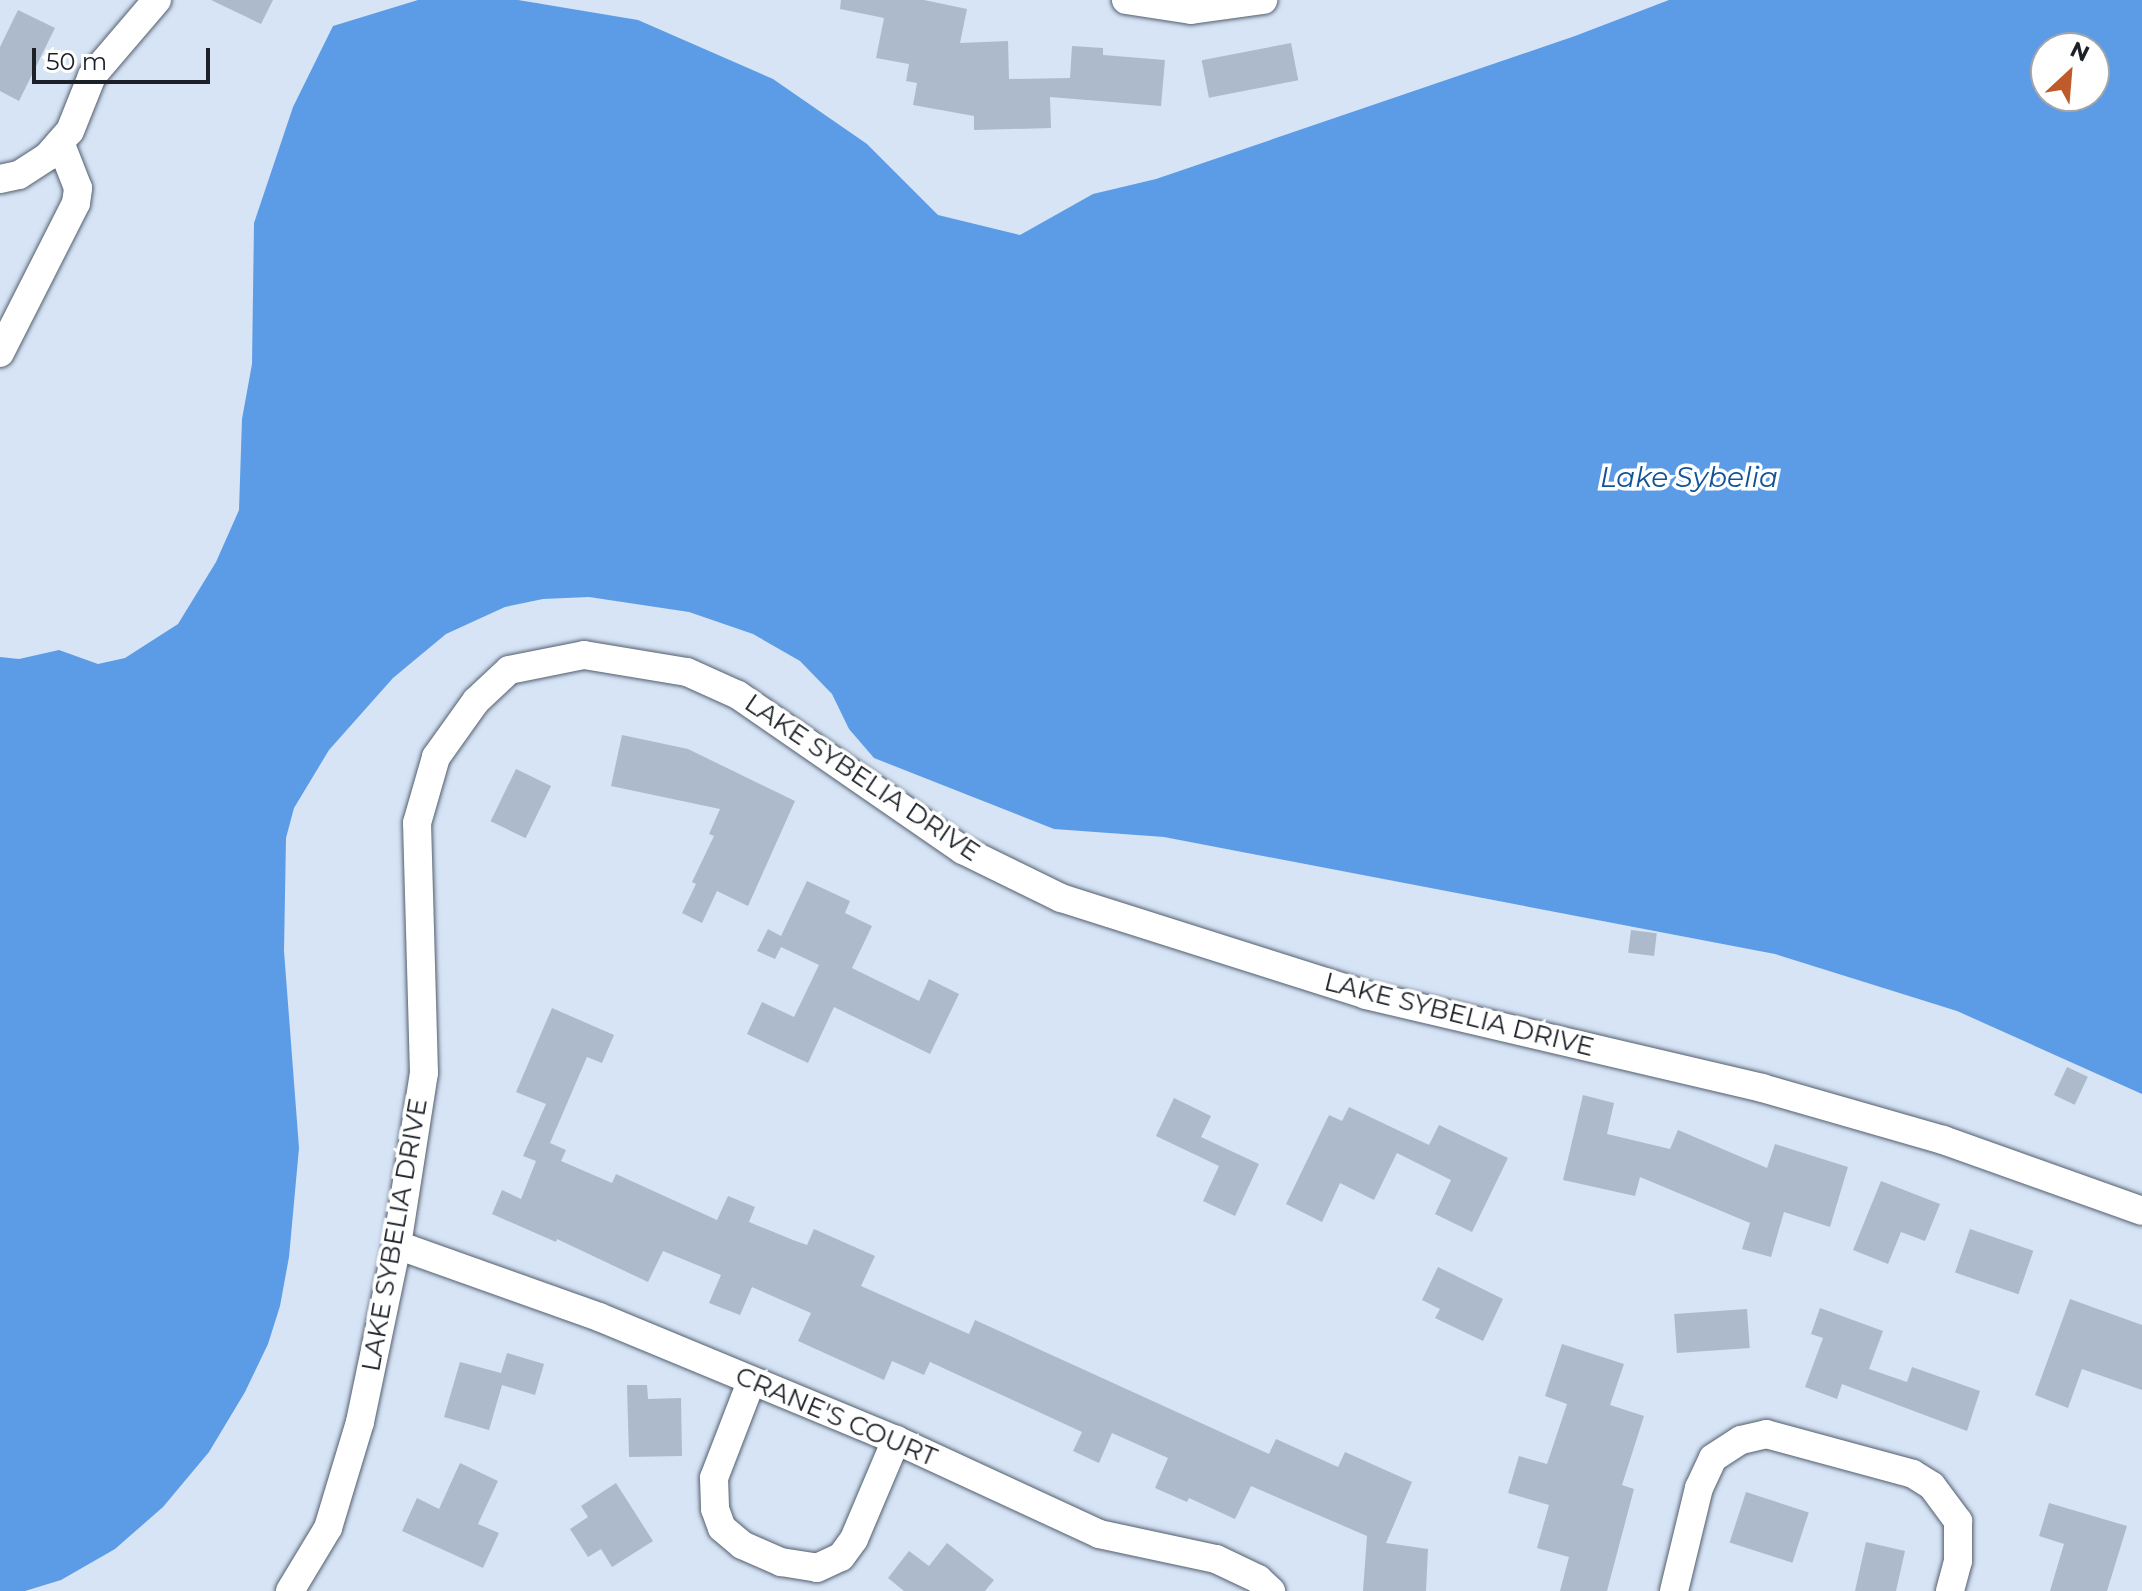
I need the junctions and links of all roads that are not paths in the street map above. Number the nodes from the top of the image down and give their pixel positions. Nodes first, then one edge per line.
1 (157, 0) edge
2 (1126, 0) edge
3 (1263, 0) edge
4 (60, 142) junction
5 (0, 179) edge
6 (0, 353) edge
7 (2142, 1211) edge
8 (397, 1245) junction
9 (751, 1382) junction
10 (896, 1440) junction
11 (290, 1591) edge
12 (1271, 1591) edge
13 (1674, 1591) edge
14 (1950, 1591) edge

1 - 4 street
2 - 3 street
4 - 5 street
4 - 6 street
7 - 8 street, LAKE SYBELIA DRIVE
8 - 9 street, CRANE'S COURT
8 - 11 street, LAKE SYBELIA DRIVE
9 - 10 street, CRANE'S COURT
9 - 10 street
10 - 12 street, CRANE'S COURT
13 - 14 street

